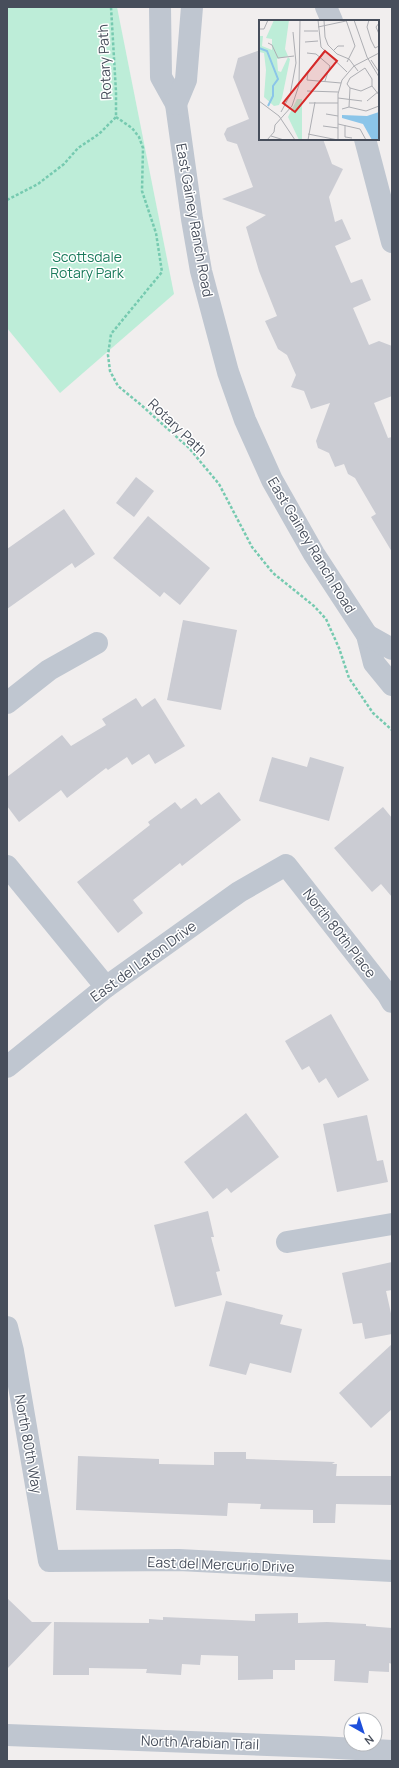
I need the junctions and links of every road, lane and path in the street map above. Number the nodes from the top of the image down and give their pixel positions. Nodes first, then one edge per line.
1 (111, 7) edge
2 (160, 7) edge
3 (192, 7) edge
4 (326, 7) edge
5 (332, 20) edge
6 (176, 104) junction
7 (116, 117) junction
8 (365, 140) edge
9 (7, 200) edge
10 (392, 242) edge
11 (367, 635) junction
12 (97, 643) dead end
13 (392, 648) edge
14 (392, 685) edge
15 (7, 703) edge
16 (392, 730) edge
17 (286, 865) joint
18 (7, 866) edge
19 (106, 987) junction
20 (392, 1002) edge
21 (7, 1067) edge
22 (392, 1224) edge
23 (287, 1242) dead end
24 (7, 1327) edge
25 (49, 1560) joint
26 (392, 1571) edge
27 (7, 1735) edge
28 (392, 1751) edge

1 - 7 path, Rotary Path
2 - 6 street, East Gainey Ranch Road
3 - 6 street
4 - 5 street
6 - 11 street, East Gainey Ranch Road
7 - 9 path, Rotary Path
7 - 16 path, Rotary Path
8 - 10 street
11 - 13 street, East Gainey Ranch Road
11 - 14 street, East Gainey Ranch Road
12 - 15 street
17 - 19 street, East del Laton Drive
17 - 20 street, North 80th Place
18 - 19 street
19 - 21 street, East del Laton Drive
22 - 23 street
24 - 25 street, North 80th Way
25 - 26 street, East del Mercurio Drive
27 - 28 street, North Arabian Trail

